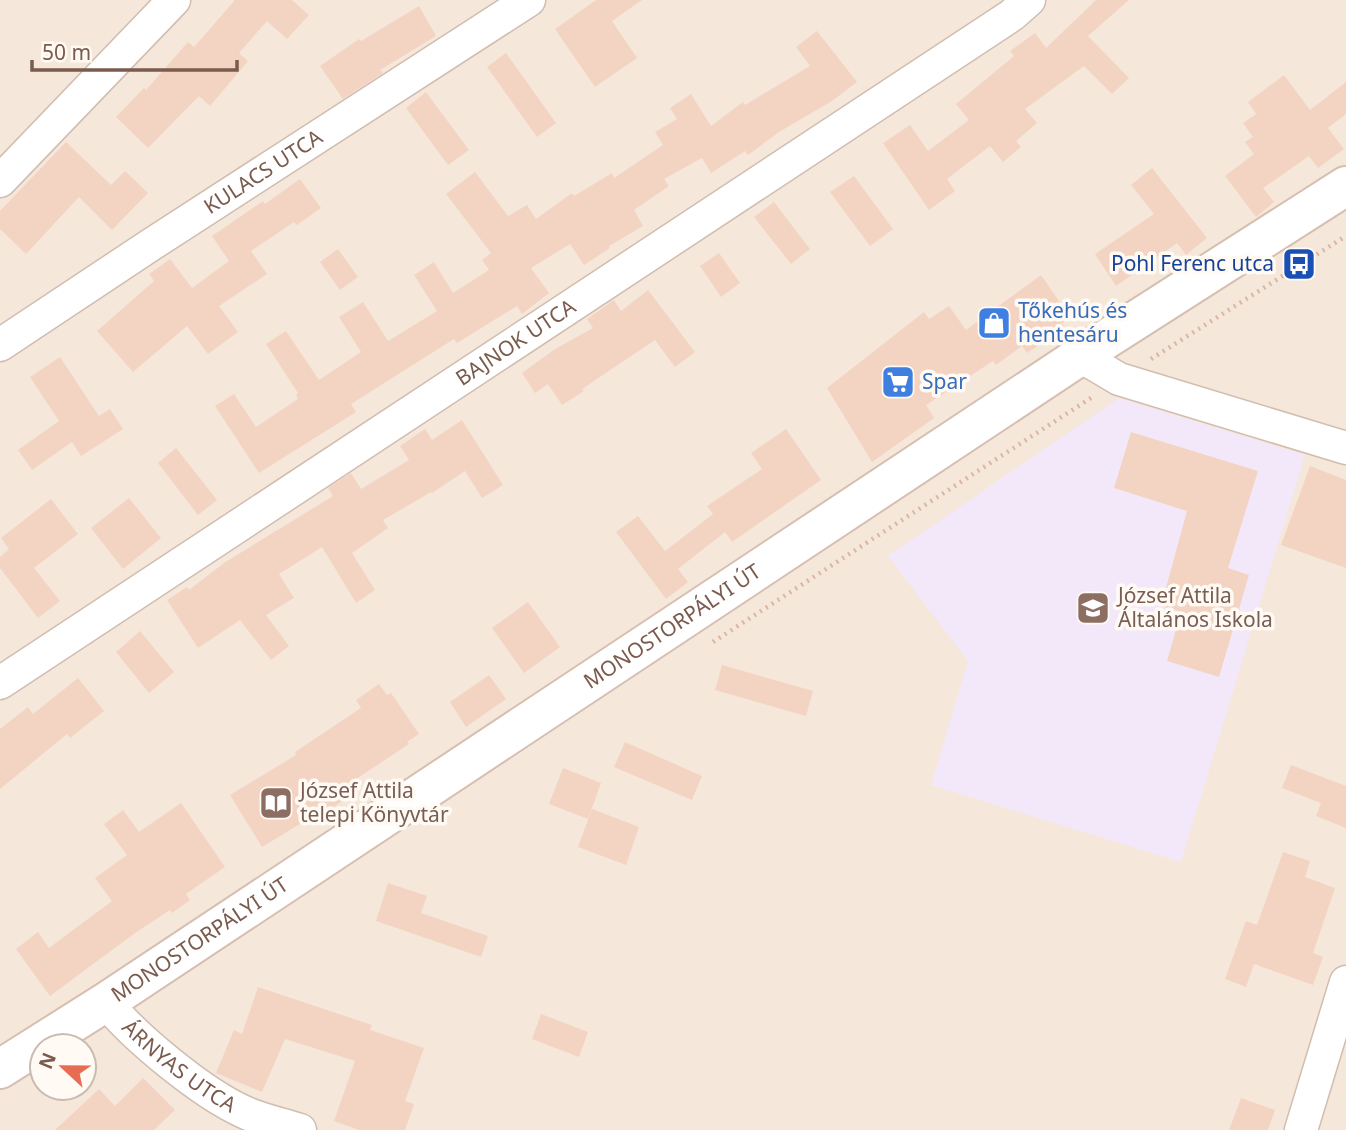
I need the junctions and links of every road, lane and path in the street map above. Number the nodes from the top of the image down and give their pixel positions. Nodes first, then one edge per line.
1 (174, 0) edge
2 (529, 0) edge
3 (1029, 0) edge
4 (0, 181) edge
5 (1346, 186) edge
6 (1346, 236) edge
7 (0, 345) edge
8 (1080, 356) junction
9 (1119, 379) junction
10 (1346, 448) edge
11 (709, 645) dead end
12 (0, 683) edge
13 (1346, 982) edge
14 (106, 1002) junction
15 (0, 1069) edge
16 (300, 1130) edge
17 (1301, 1130) edge

1 - 4 street
2 - 7 street, KULACS UTCA
3 - 12 street, BAJNOK UTCA
5 - 8 street, MONOSTORPÁLYI ÚT
6 - 9 path
8 - 9 street
8 - 14 street, MONOSTORPÁLYI ÚT
9 - 10 street
9 - 11 path
13 - 17 street
14 - 15 street, MONOSTORPÁLYI ÚT
14 - 16 street, ÁRNYAS UTCA

